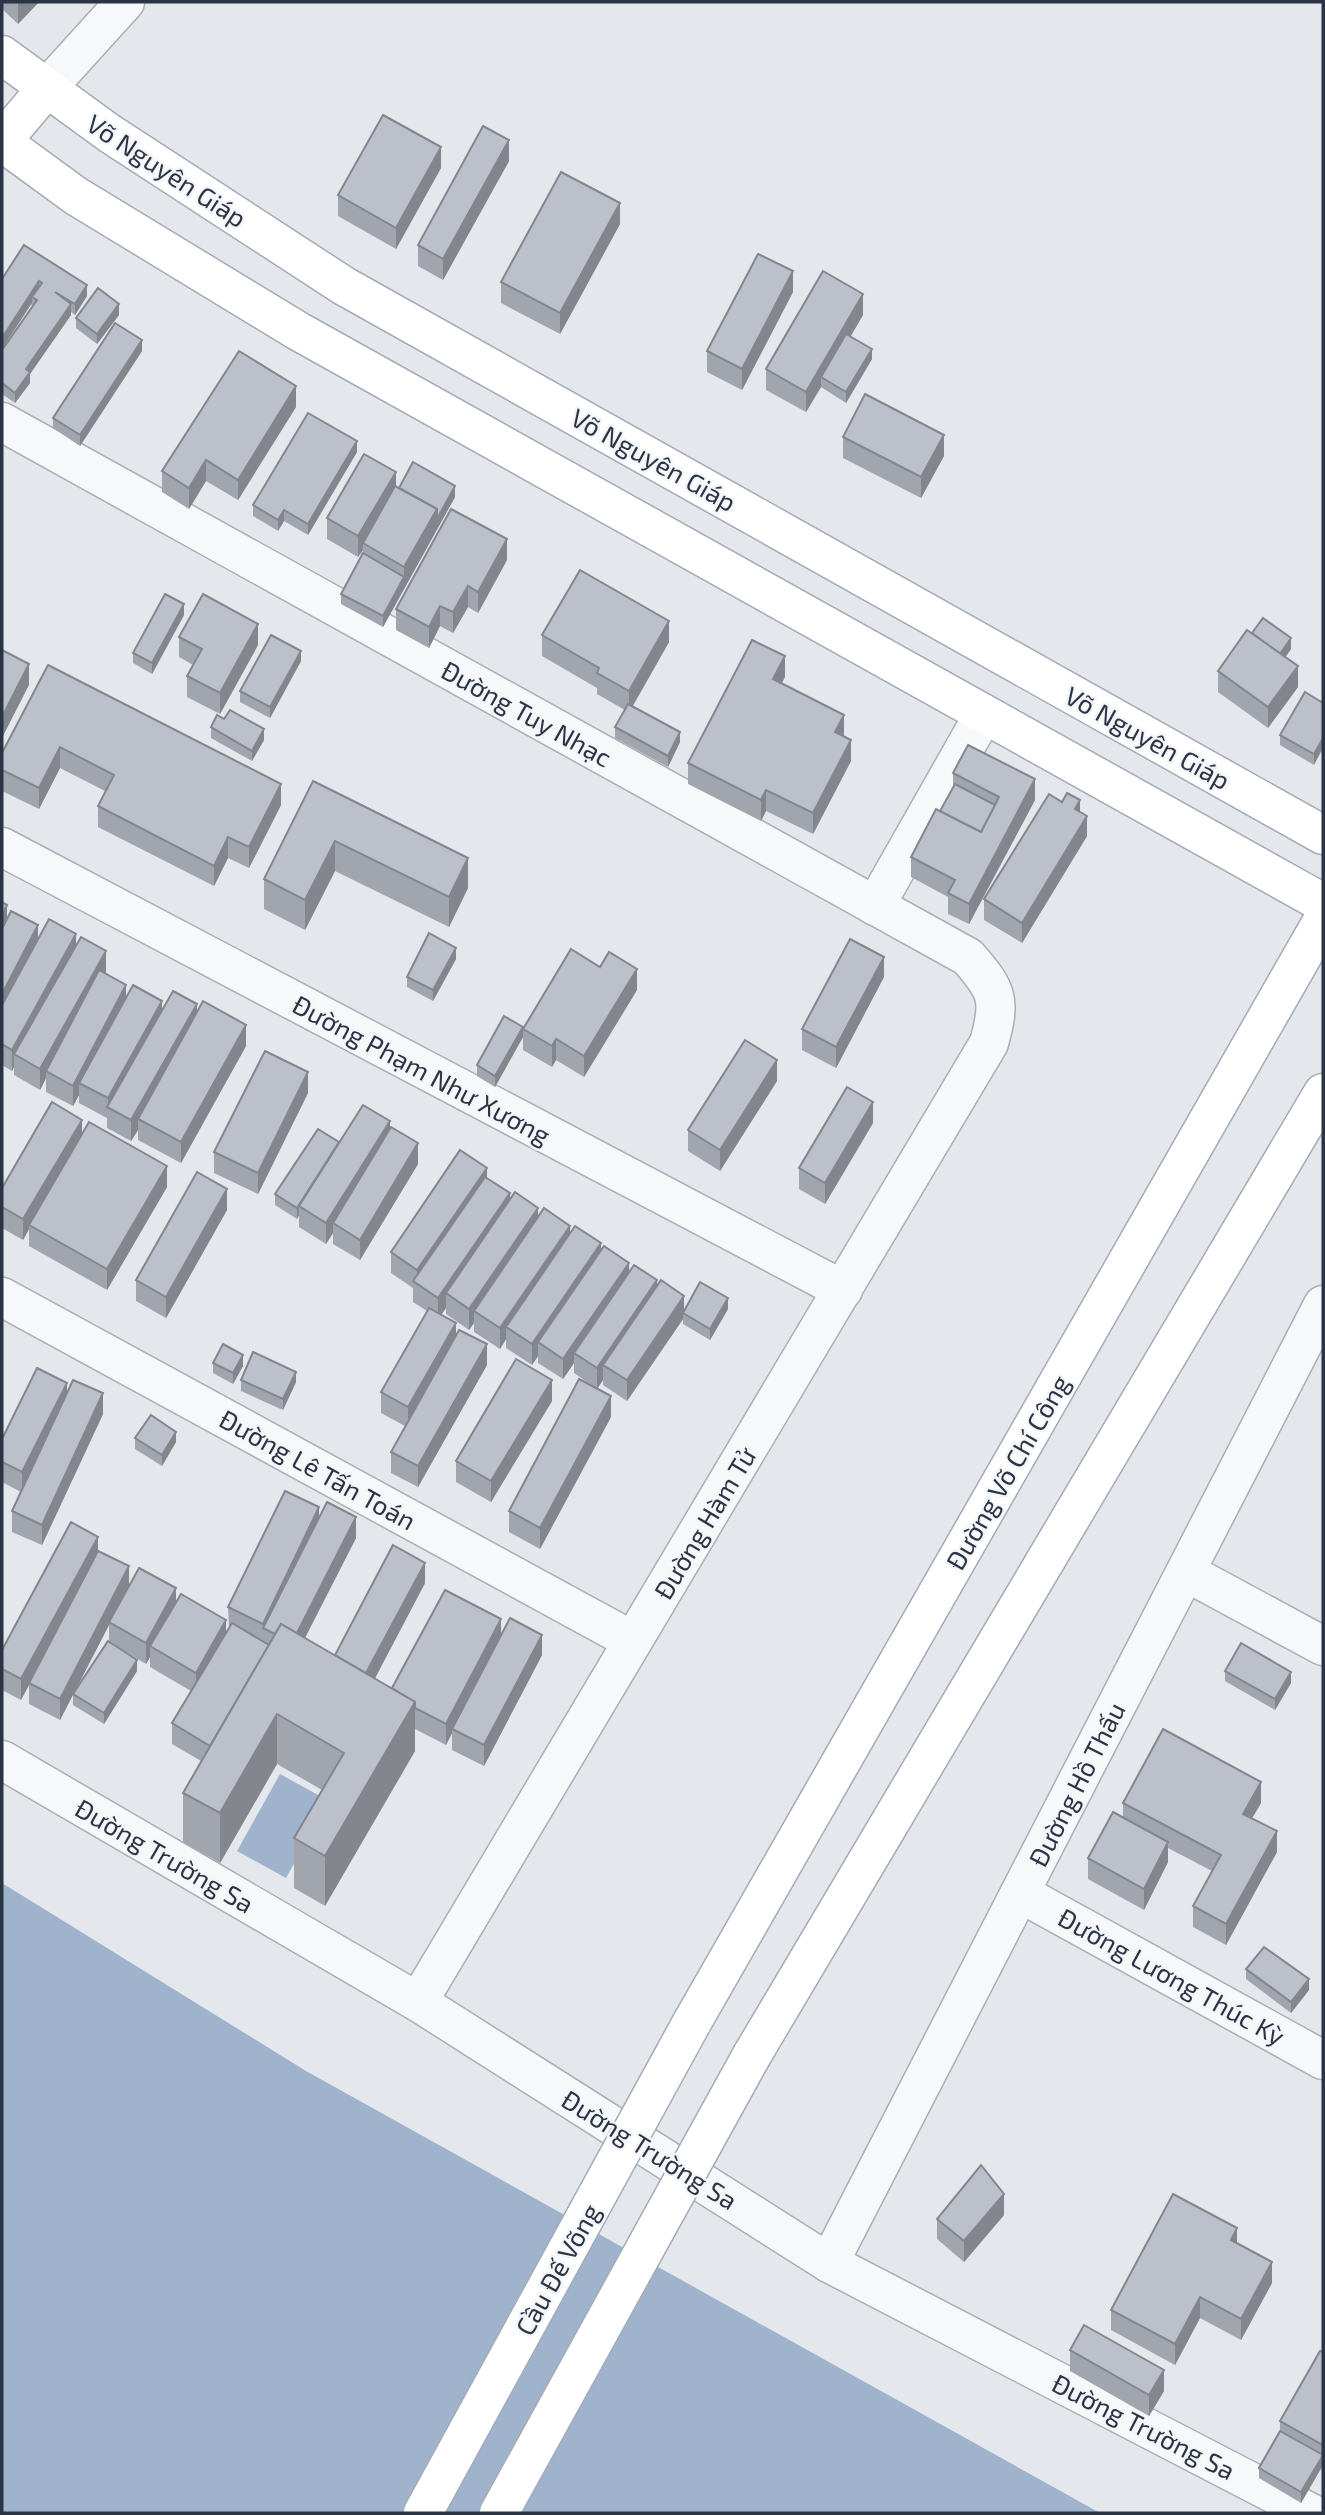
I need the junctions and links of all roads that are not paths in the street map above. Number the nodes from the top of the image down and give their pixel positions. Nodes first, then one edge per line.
1 (125, 2) edge
2 (2, 55) edge
3 (46, 89) junction
4 (2, 142) edge
5 (2, 422) edge
6 (984, 713) junction
7 (1323, 835) edge
8 (2, 847) edge
9 (1323, 903) edge
10 (875, 906) junction
11 (1323, 920) edge
12 (989, 1044) joint
13 (1323, 1093) edge
14 (843, 1290) junction
15 (2, 1297) edge
16 (1323, 1305) edge
17 (1186, 1572) junction
18 (634, 1641) junction
19 (1323, 1646) edge
20 (2, 1760) edge
21 (1020, 1893) junction
22 (418, 2002) junction
23 (691, 2024) joint
24 (1323, 2060) edge
25 (829, 2263) junction
26 (423, 2513) edge
27 (499, 2513) edge
28 (1311, 2513) edge

1 - 3 street
2 - 3 main road, Võ Nguyên Giáp
3 - 4 main road
3 - 7 main road, Võ Nguyên Giáp
4 - 6 main road
5 - 10 street, Đường Tuy Nhạc
6 - 9 main road
6 - 10 street
8 - 14 street, Đường Phạm Như Xương
10 - 12 street, Đường Tuy Nhạc
11 - 23 main road, Đường Võ Chí Công
12 - 14 street, Đường Hàm Tử
13 - 27 main road, bridge
14 - 18 street, Đường Hàm Tử
15 - 18 street, Đường Lê Tấn Toán
16 - 17 street, Đường Hồ Thấu
17 - 19 street
17 - 21 street, Đường Hồ Thấu
18 - 22 street, Đường Hàm Tử
20 - 22 street, Đường Trường Sa
21 - 24 street, Đường Lương Thúc Kỳ
21 - 25 street, Đường Hồ Thấu
22 - 25 street, Đường Trường Sa
23 - 26 main road, Cầu Đế Võng, bridge
25 - 28 street, Đường Trường Sa

